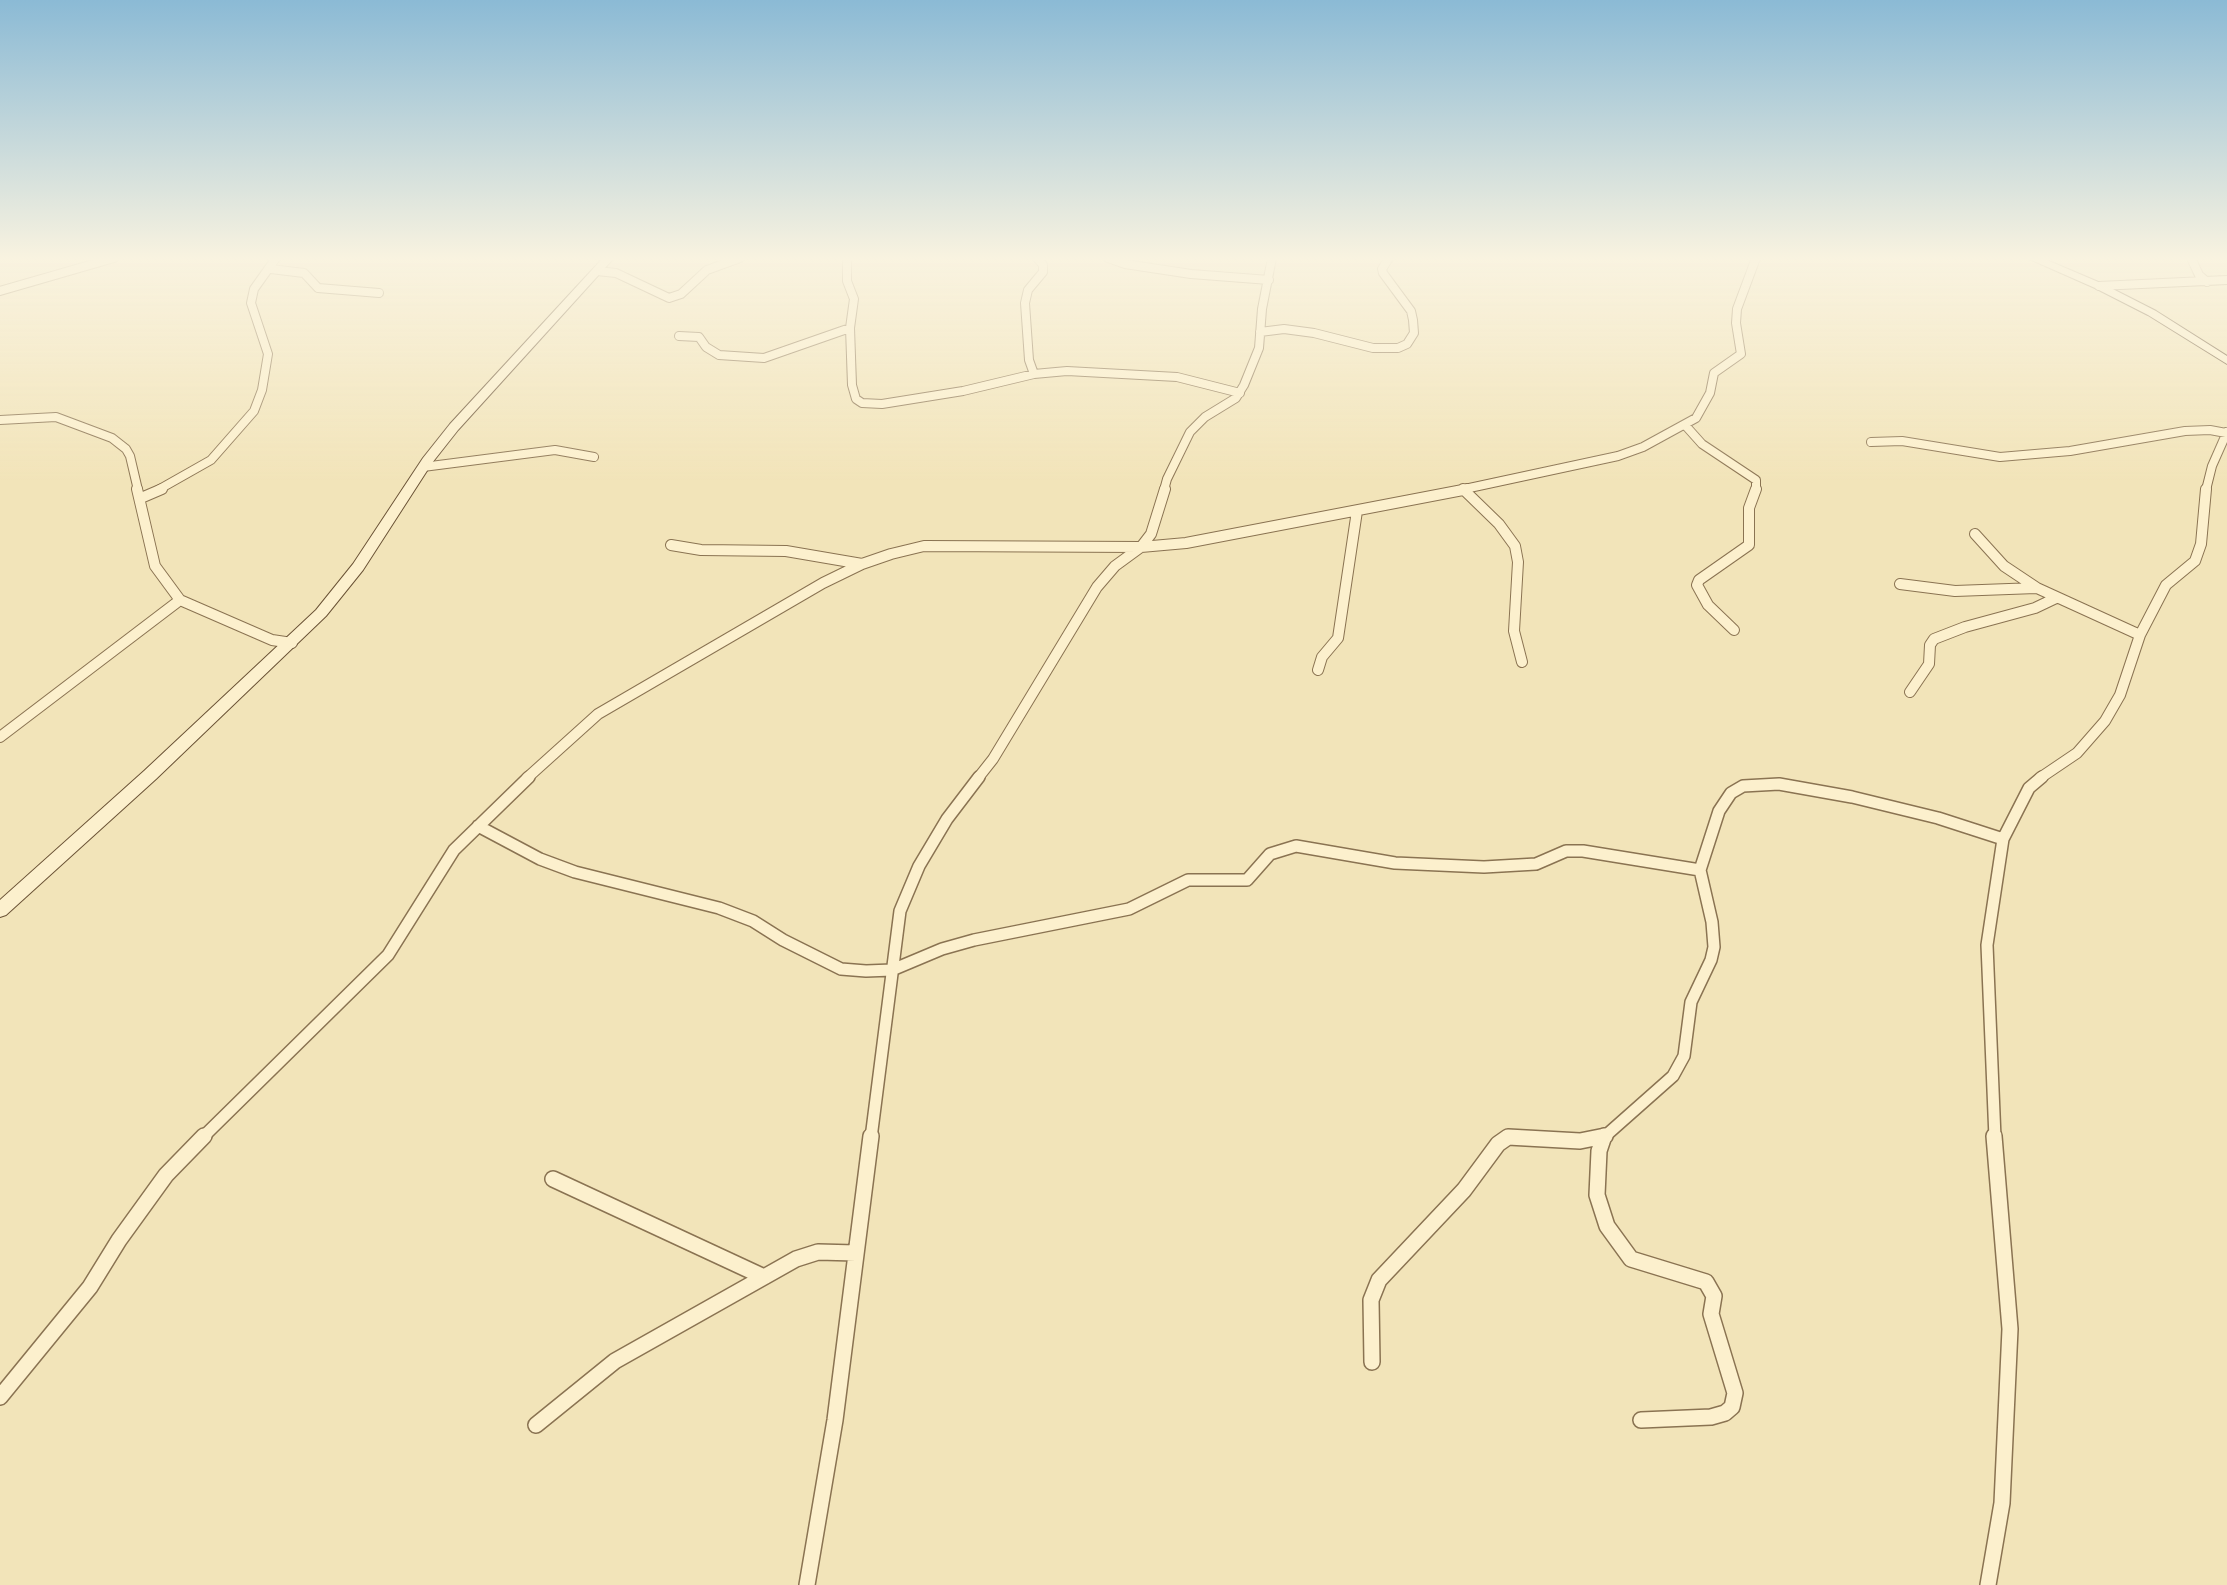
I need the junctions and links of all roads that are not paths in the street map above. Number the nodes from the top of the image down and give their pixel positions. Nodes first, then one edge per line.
1 (260, 332) edge
2 (540, 332) edge
3 (839, 332) edge
4 (850, 332) edge
5 (1027, 332) edge
6 (1260, 332) edge
7 (1302, 332) edge
8 (1414, 332) edge
9 (1737, 332) edge
10 (2184, 332) edge
11 (679, 336) dead end
12 (2227, 361) edge
13 (1034, 374) junction
14 (1240, 393) junction
15 (0, 420) edge
16 (1685, 425) junction
17 (2227, 433) edge
18 (1871, 442) dead end
19 (594, 457) dead end
20 (423, 467) junction
21 (1463, 489) junction
22 (141, 498) junction
23 (1357, 511) junction
24 (1975, 534) dead end
25 (671, 545) dead end
26 (1141, 547) junction
27 (862, 564) junction
28 (1900, 583) dead end
29 (2037, 588) junction
30 (2056, 598) junction
31 (180, 600) junction
32 (1734, 630) dead end
33 (2140, 635) junction
34 (292, 643) junction
35 (1522, 663) dead end
36 (1318, 670) dead end
37 (1910, 692) dead end
38 (0, 737) edge
39 (478, 826) junction
40 (2003, 839) junction
41 (1700, 870) junction
42 (0, 910) edge
43 (892, 970) junction
44 (1605, 1136) junction
45 (553, 1179) dead end
46 (856, 1253) junction
47 (764, 1277) junction
48 (1372, 1362) dead end
49 (0, 1397) edge
50 (1641, 1420) dead end
51 (536, 1426) dead end
52 (807, 1585) edge
53 (1988, 1585) edge

1 - 22 street
2 - 20 street
3 - 11 street
4 - 13 street
5 - 13 street
6 - 14 street
7 - 8 street
9 - 16 street
10 - 12 street
13 - 14 street
14 - 26 street
15 - 22 street
16 - 21 street
16 - 32 street
17 - 18 street
17 - 33 street
19 - 20 street
20 - 34 street
21 - 23 street
21 - 35 street
22 - 31 street
23 - 26 street
23 - 36 street
24 - 29 street
25 - 27 street
26 - 27 street
26 - 43 street
27 - 39 street
28 - 29 street
29 - 30 street
30 - 33 street
30 - 37 street
31 - 34 street
31 - 38 street
33 - 40 street
34 - 42 street
39 - 43 street
39 - 49 street
40 - 41 street
40 - 53 street
41 - 43 street
41 - 44 street
43 - 46 street
44 - 48 street
44 - 50 street
45 - 47 street
46 - 47 street
46 - 52 street
47 - 51 street

